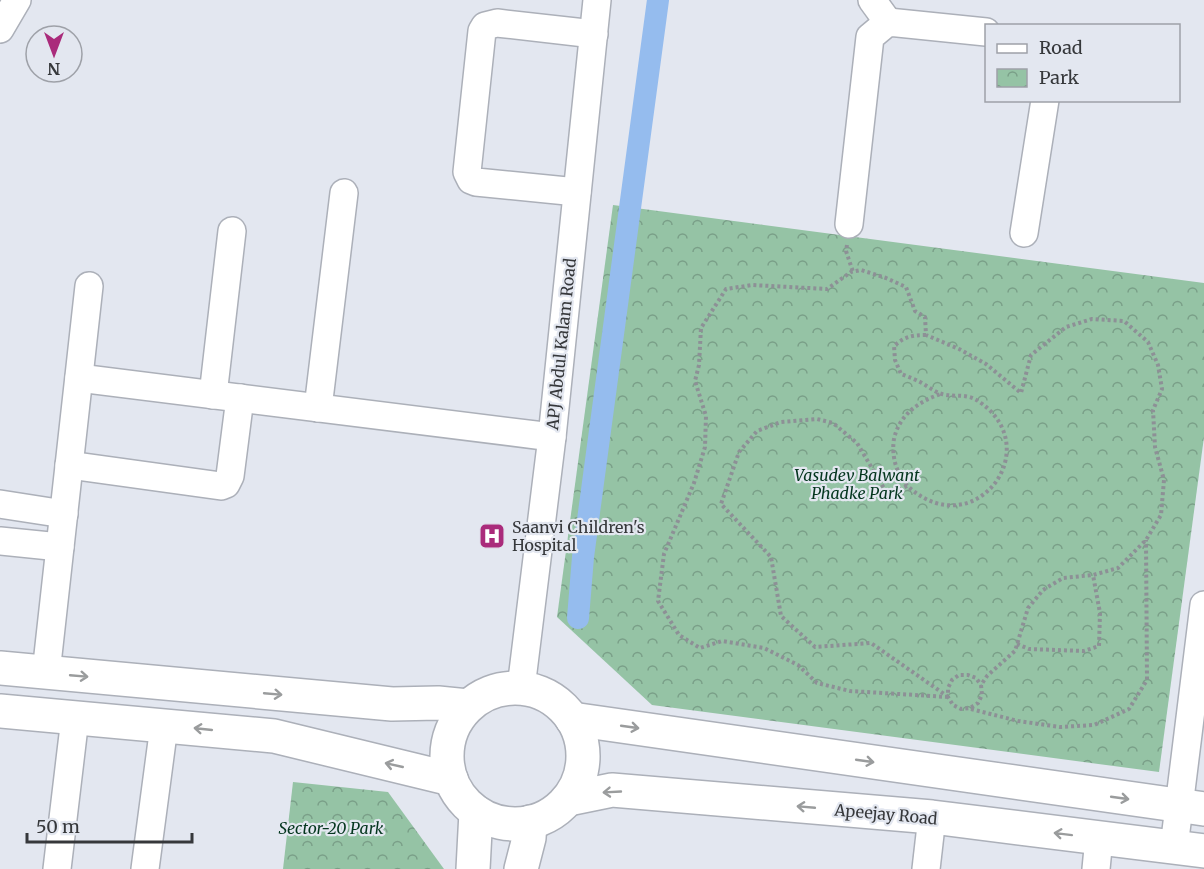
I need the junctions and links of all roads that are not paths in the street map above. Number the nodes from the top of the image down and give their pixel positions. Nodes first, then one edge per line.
1 (17, 0) edge
2 (597, 0) edge
3 (872, 0) edge
4 (888, 22) junction
5 (0, 28) edge
6 (985, 32) edge
7 (594, 33) junction
8 (1045, 102) edge
9 (577, 192) junction
10 (344, 193) dead end
11 (849, 224) dead end
12 (232, 231) dead end
13 (1024, 233) dead end
14 (89, 286) dead end
15 (79, 378) junction
16 (213, 395) junction
17 (240, 398) junction
18 (318, 408) junction
19 (552, 437) junction
20 (69, 465) junction
21 (0, 504) edge
22 (64, 514) junction
23 (0, 541) edge
24 (60, 547) junction
25 (1204, 605) edge
26 (0, 668) edge
27 (46, 673) junction
28 (521, 688) junction
29 (468, 706) junction
30 (0, 711) edge
31 (75, 718) junction
32 (572, 719) junction
33 (164, 726) junction
34 (451, 779) junction
35 (568, 799) junction
36 (1191, 808) edge
37 (476, 812) junction
38 (932, 817) junction
39 (530, 822) junction
40 (1189, 849) edge
41 (1097, 854) edge
42 (57, 869) edge
43 (145, 869) edge
44 (473, 869) edge
45 (521, 869) edge
46 (926, 869) edge

1 - 5 street
2 - 7 street, APJ Abdul Kalam Road
3 - 4 street
4 - 6 street
4 - 11 street
7 - 9 street, APJ Abdul Kalam Road
7 - 9 street
8 - 13 street
9 - 19 street, APJ Abdul Kalam Road
10 - 18 street
12 - 16 street
14 - 15 street
15 - 16 street
15 - 20 street
16 - 17 street
17 - 18 street
17 - 20 street
18 - 19 street
19 - 28 street, APJ Abdul Kalam Road
20 - 22 street
21 - 22 street
22 - 24 street
23 - 24 street
24 - 27 street
25 - 36 street
26 - 27 main road
27 -> 29 main road
28 - 29 main road
28 - 32 main road
29 - 34 main road
30 - 31 main road
31 - 33 main road
31 - 42 street
32 - 35 main road
32 -> 36 main road
34 -> 33 main road
33 - 43 street
34 - 37 main road
38 -> 35 main road, Apeejay Road
35 - 39 main road
36 - 40 street
37 - 39 main road
37 - 44 main road
41 -> 38 main road, Apeejay Road
38 - 46 street
39 - 45 main road
40 - 41 main road, Apeejay Road

